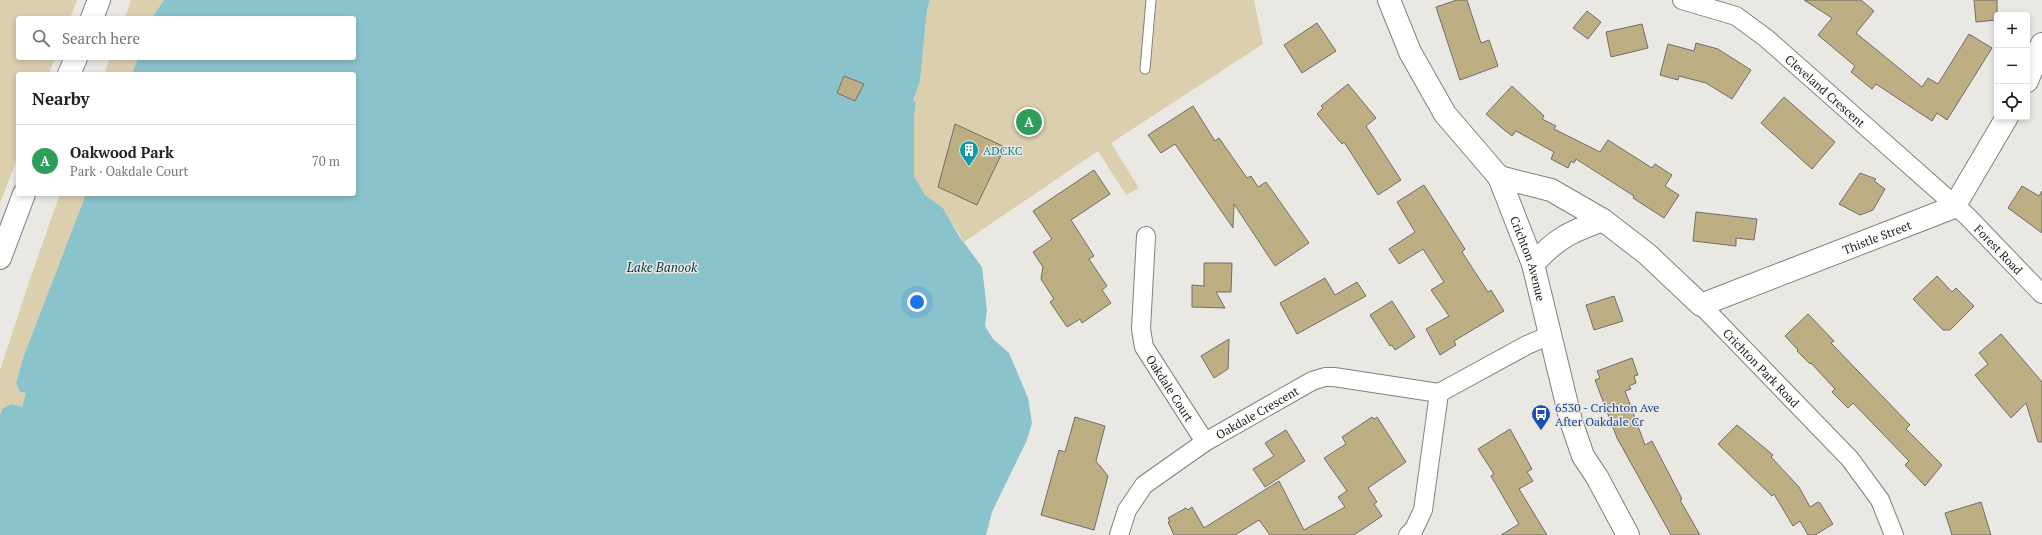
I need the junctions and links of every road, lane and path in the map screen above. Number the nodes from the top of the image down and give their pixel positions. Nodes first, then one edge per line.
1 (99, 0) edge
2 (1152, 0) edge
3 (1389, 0) edge
4 (1682, 0) edge
5 (93, 16) edge
6 (2042, 44) edge
7 (75, 60) edge
8 (1145, 69) dead end
9 (71, 72) edge
10 (2030, 74) edge
11 (2005, 120) edge
12 (1499, 177) junction
13 (23, 196) edge
14 (1954, 207) junction
15 (1603, 220) junction
16 (1146, 236) dead end
17 (0, 258) edge
18 (1533, 264) junction
19 (2042, 294) edge
20 (1701, 305) junction
21 (1550, 335) junction
22 (1439, 393) junction
23 (1205, 442) junction
24 (1119, 535) edge
25 (1408, 535) edge
26 (1628, 535) edge
27 (1894, 535) edge

1 - 5 street
2 - 8 lane
3 - 12 street, Crichton Avenue
4 - 14 street, Cleveland Crescent
6 - 10 street
7 - 9 street
11 - 14 street
12 - 15 street, Crichton Park Road
12 - 18 street, Crichton Avenue
13 - 17 street
14 - 19 street, Forest Road
14 - 20 street, Thistle Street
15 - 18 street
15 - 20 street, Crichton Park Road
16 - 23 street, Oakdale Court
18 - 21 street, Crichton Avenue
20 - 27 street, Crichton Park Road
21 - 22 street
21 - 26 street, Crichton Avenue
22 - 23 street, Oakdale Crescent
22 - 25 street
23 - 24 street, Oakdale Crescent

